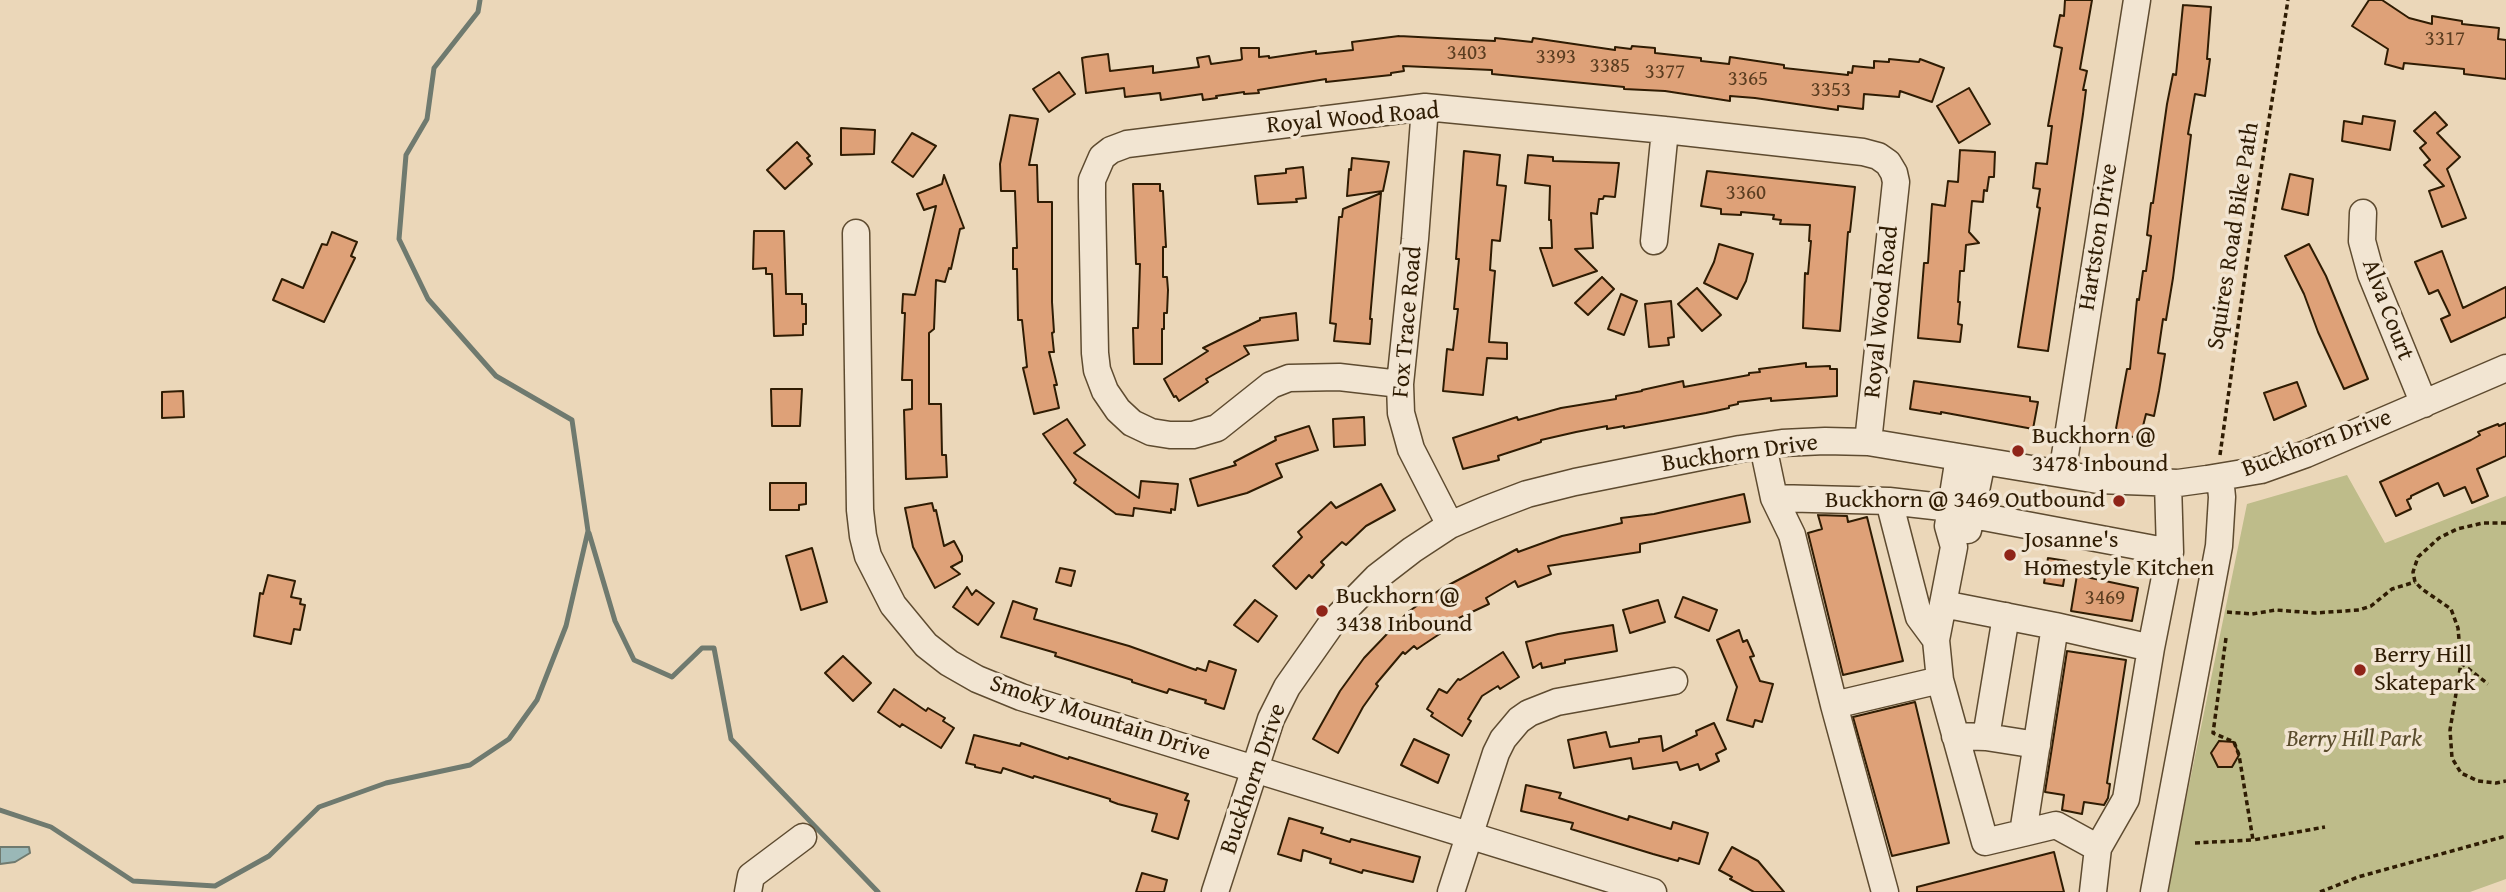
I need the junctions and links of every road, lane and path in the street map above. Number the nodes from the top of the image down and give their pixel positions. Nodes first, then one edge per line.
1 (2137, 0) edge
2 (2288, 0) edge
3 (1425, 107) junction
4 (1665, 130) junction
5 (2363, 212) dead end
6 (856, 233) dead end
7 (1654, 241) dead end
8 (2506, 368) edge
9 (1400, 384) junction
10 (2424, 404) junction
11 (1868, 442) junction
12 (1763, 446) junction
13 (1970, 459) junction
14 (2062, 474) junction
15 (2220, 477) junction
16 (2168, 483) junction
17 (1773, 498) junction
18 (1889, 500) junction
19 (1962, 512) junction
20 (2506, 523) edge
21 (1450, 525) junction
22 (2170, 552) junction
23 (2415, 582) junction
24 (1943, 604) junction
25 (2006, 616) junction
26 (2221, 618) junction
27 (2055, 626) junction
28 (2226, 638) dead end
29 (1936, 640) junction
30 (2151, 648) junction
31 (2461, 663) junction
32 (1940, 680) junction
33 (1674, 681) dead end
34 (2488, 684) dead end
35 (1834, 705) junction
36 (1955, 736) junction
37 (1986, 737) junction
38 (2037, 745) junction
39 (1254, 769) junction
40 (2506, 781) edge
41 (2325, 827) dead end
42 (2023, 833) junction
43 (1468, 835) junction
44 (2506, 835) edge
45 (803, 837) dead end
46 (2253, 840) junction
47 (2195, 843) dead end
48 (2098, 848) junction
49 (748, 892) edge
50 (1215, 892) edge
51 (1451, 892) edge
52 (1653, 892) edge
53 (1885, 892) edge
54 (2093, 892) edge
55 (2154, 892) edge
56 (2320, 892) edge

1 - 14 street, Hartston Drive
2 - 15 path, Squires Road Bike Path
3 - 4 street, Royal Wood Road
3 - 9 street, Fox Trace Road
3 - 9 street, Royal Wood Road
4 - 7 street
4 - 11 street, Royal Wood Road
5 - 10 street, Alva Court
6 - 39 street, Smoky Mountain Drive
8 - 10 street, Buckhorn Drive
9 - 21 street, Fox Trace Road
10 - 15 street, Buckhorn Drive
11 - 12 street, Buckhorn Drive
11 - 13 street, Buckhorn Drive
12 - 17 street
12 - 21 street, Buckhorn Drive
13 - 14 street, Buckhorn Drive
13 - 19 street
14 - 16 street, Buckhorn Drive
15 - 16 street, Buckhorn Drive
15 - 26 street
16 - 22 street
17 - 18 street
17 - 35 street
18 - 19 street
18 - 29 street
19 - 22 street
19 - 24 street
20 - 23 path
21 - 39 street, Buckhorn Drive
22 - 30 street
23 - 26 path
23 - 31 path
24 - 25 street
24 - 29 street
25 - 27 street
25 - 37 street
26 - 55 street
27 - 30 street
27 - 38 street
28 - 46 path
29 - 32 street
30 - 48 street
31 - 34 path
31 - 40 path
32 - 35 street
32 - 36 street
33 - 43 street
35 - 53 street
36 - 37 street
36 - 42 street
37 - 38 street
38 - 42 street
39 - 43 street, Smoky Mountain Drive
39 - 50 street, Buckhorn Drive
41 - 46 path
42 - 48 street
43 - 51 street
43 - 52 street, Smoky Mountain Drive
44 - 56 path
45 - 49 street
46 - 47 path
48 - 54 street

